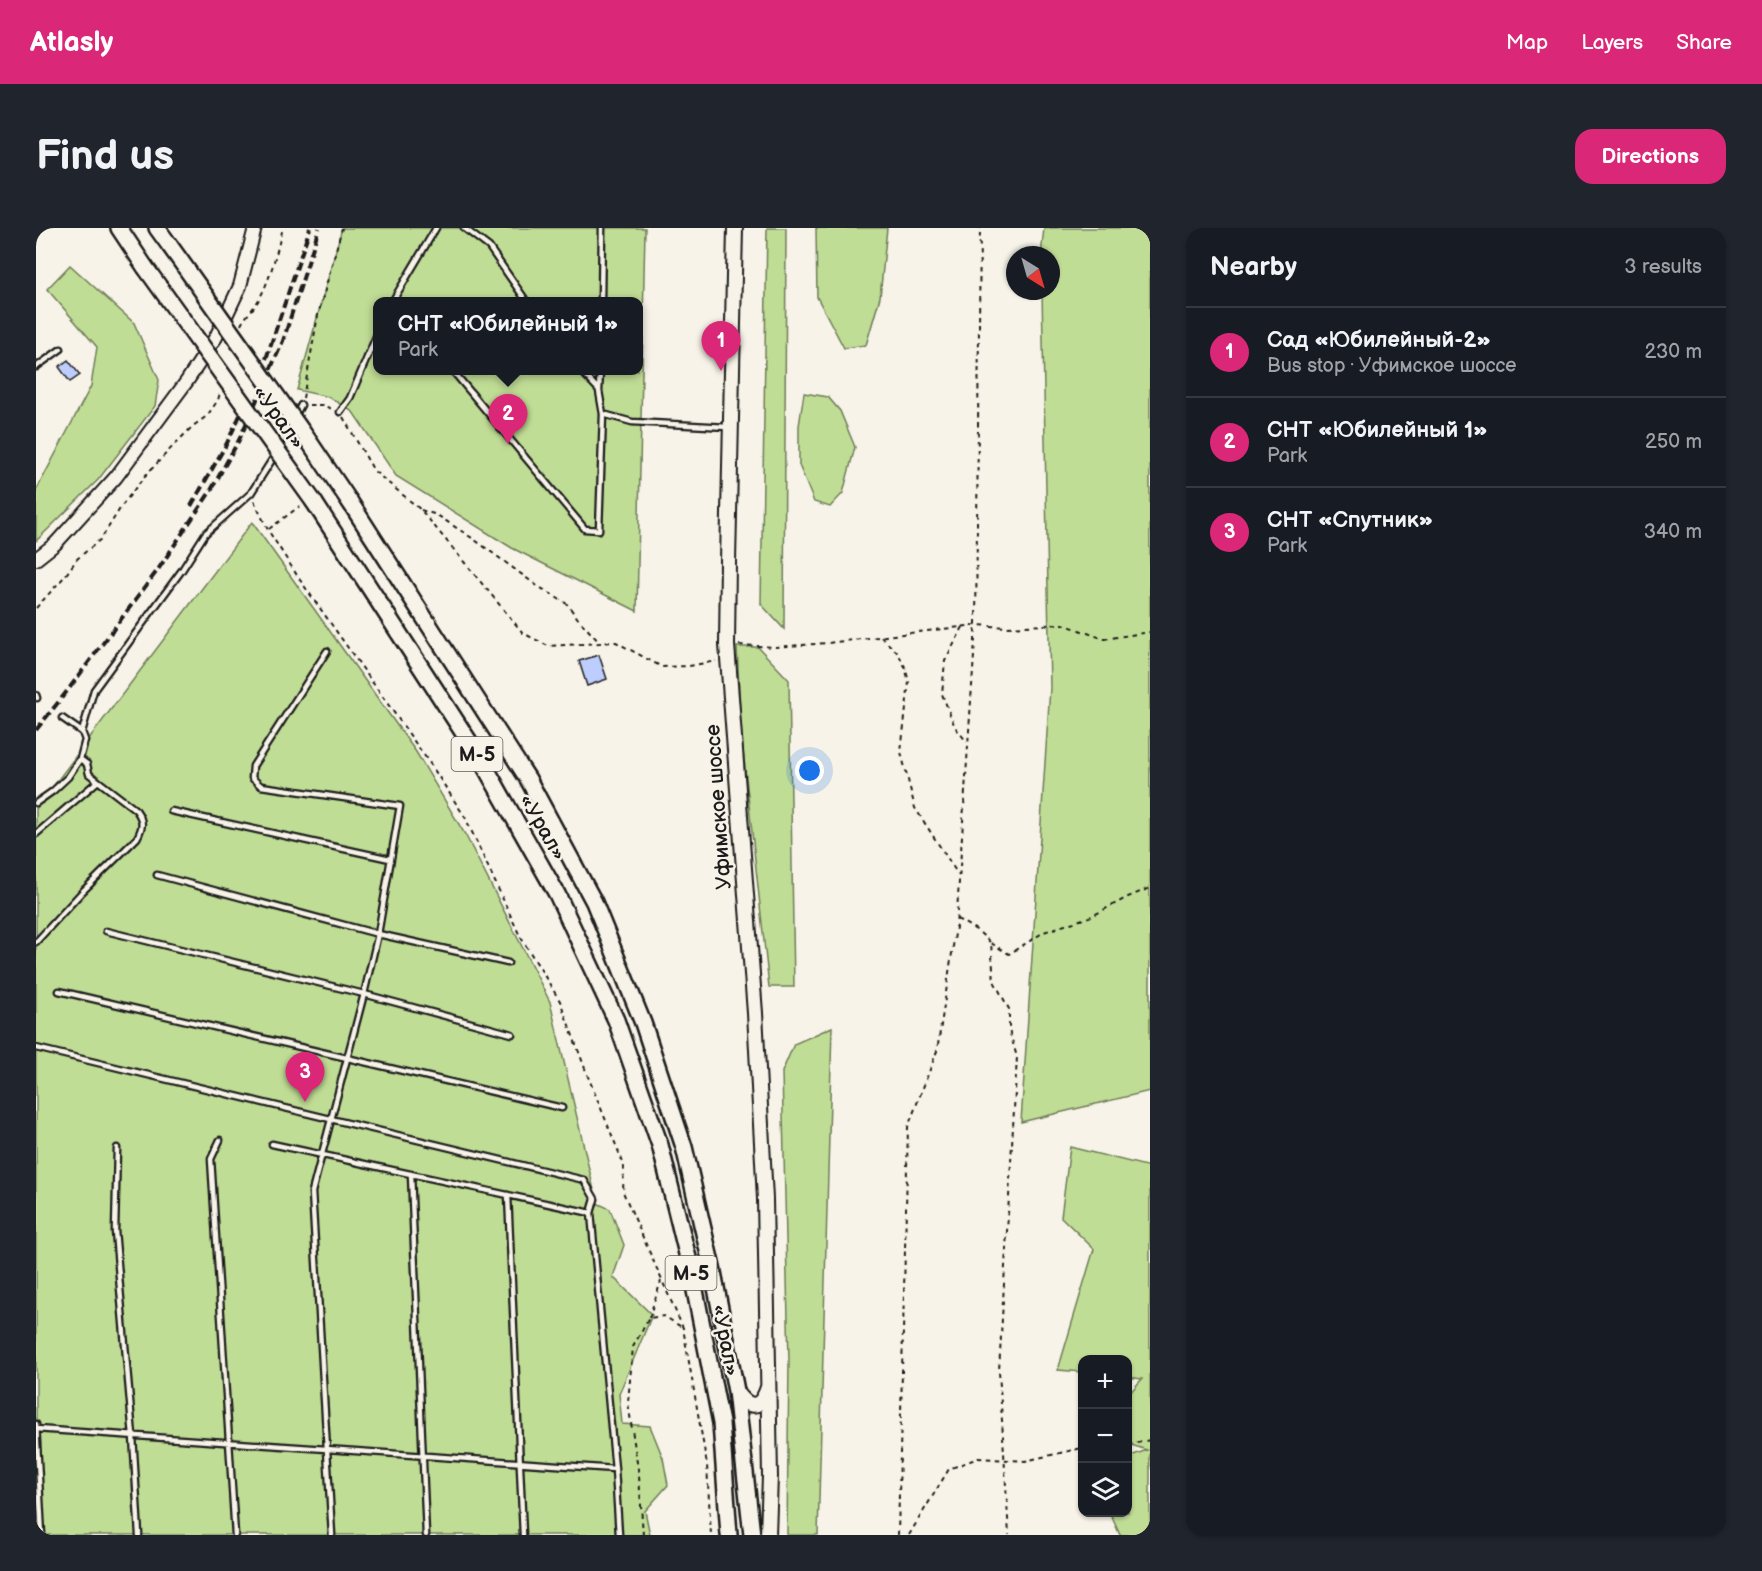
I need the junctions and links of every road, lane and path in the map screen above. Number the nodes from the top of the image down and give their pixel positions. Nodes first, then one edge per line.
1 (119, 228) edge
2 (157, 228) edge
3 (255, 228) edge
4 (283, 228) edge
5 (342, 228) edge
6 (436, 228) edge
7 (464, 228) edge
8 (602, 228) edge
9 (735, 228) edge
10 (980, 228) edge
11 (395, 297) edge
12 (523, 297) edge
13 (601, 297) edge
14 (239, 332) dead end
15 (373, 344) edge
16 (61, 349) dead end
17 (36, 368) edge
18 (456, 375) edge
19 (585, 375) edge
20 (600, 375) edge
21 (222, 389) dead end
22 (599, 391) junction
23 (301, 405) junction
24 (340, 412) junction
25 (603, 414) junction
26 (731, 428) junction
27 (250, 492) junction
28 (307, 504) junction
29 (421, 510) junction
30 (268, 530) junction
31 (36, 559) edge
32 (36, 608) edge
33 (976, 625) junction
34 (963, 627) junction
35 (1150, 632) edge
36 (881, 637) junction
37 (600, 643) junction
38 (327, 651) dead end
39 (728, 651) junction
40 (62, 718) dead end
41 (82, 732) junction
42 (968, 743) junction
43 (80, 759) junction
44 (98, 780) junction
45 (36, 802) edge
46 (171, 811) dead end
47 (36, 834) edge
48 (390, 859) junction
49 (157, 874) dead end
50 (960, 876) junction
51 (1150, 888) edge
52 (957, 919) junction
53 (105, 931) dead end
54 (378, 934) junction
55 (36, 942) edge
56 (991, 943) junction
57 (508, 963) dead end
58 (59, 991) dead end
59 (364, 994) junction
60 (512, 1034) dead end
61 (36, 1048) edge
62 (348, 1058) junction
63 (562, 1107) dead end
64 (332, 1118) junction
65 (220, 1140) dead end
66 (272, 1144) dead end
67 (117, 1148) dead end
68 (322, 1155) junction
69 (411, 1174) junction
70 (508, 1195) junction
71 (591, 1213) junction
72 (662, 1280) junction
73 (649, 1318) junction
74 (683, 1328) junction
75 (769, 1383) junction
76 (736, 1391) junction
77 (36, 1424) edge
78 (36, 1429) edge
79 (133, 1436) junction
80 (1150, 1440) edge
81 (229, 1443) junction
82 (1132, 1444) edge
83 (328, 1448) junction
84 (1078, 1449) edge
85 (421, 1455) junction
86 (1005, 1460) junction
87 (519, 1462) junction
88 (615, 1469) junction
89 (42, 1535) edge
90 (139, 1535) edge
91 (235, 1535) edge
92 (332, 1535) edge
93 (426, 1535) edge
94 (523, 1535) edge
95 (619, 1535) edge
96 (643, 1535) edge
97 (711, 1535) edge
98 (729, 1535) edge
99 (752, 1535) edge
100 (768, 1535) edge
101 (898, 1535) edge
102 (909, 1535) edge
103 (1009, 1535) edge

1 - 28 main road, «Урал» / М-5, bridge
2 - 76 main road, «Урал» / М-5, bridge
3 - 31 street
4 - 14 path
5 - 23 path
6 - 11 lane
7 - 12 lane
8 - 13 lane
9 - 26 main road, Уфимское шоссе
10 - 33 path
15 - 24 lane
16 - 17 lane
18 - 25 lane
19 - 22 lane
20 - 22 lane
21 - 32 path
22 - 25 lane
23 - 24 path
23 - 27 lane
24 - 29 path
25 - 26 lane
26 - 39 main road, Уфимское шоссе
27 - 30 path
27 - 41 lane
28 - 30 path
28 - 98 main road, «Урал» / М-5
29 - 37 path
29 - 37 path
30 - 72 path
33 - 34 path
33 - 35 path
33 - 42 path
34 - 36 path
34 - 42 path
36 - 39 path
36 - 50 path
37 - 39 path
38 - 48 lane
39 - 75 main road, Уфимское шоссе
40 - 41 lane
41 - 43 lane
42 - 50 path
43 - 44 lane
43 - 45 lane
44 - 47 lane
44 - 55 lane
46 - 48 lane
48 - 54 lane
49 - 54 lane
50 - 52 path
51 - 56 path
52 - 56 path
52 - 101 path
53 - 59 lane
54 - 57 lane
54 - 59 lane
56 - 86 path
58 - 62 lane
59 - 60 lane
59 - 62 lane
61 - 64 lane
62 - 63 lane
62 - 64 lane
64 - 68 lane
64 - 71 lane
65 - 81 lane
66 - 68 lane
67 - 79 lane
68 - 69 lane
68 - 83 lane
69 - 70 lane
69 - 85 lane
70 - 71 lane
70 - 87 lane
71 - 88 lane
72 - 73 path
72 - 74 path
73 - 74 path
73 - 96 path
74 - 97 path
75 - 76 main road
75 - 100 main road, Уфимское шоссе
76 - 99 main road, «Урал» / М-5
77 - 78 lane
78 - 79 lane
78 - 89 lane
79 - 81 lane
79 - 90 lane
80 - 82 path
81 - 83 lane
81 - 91 lane
83 - 85 lane
83 - 92 lane
84 - 86 path
85 - 87 lane
85 - 93 lane
86 - 102 path
86 - 103 path
87 - 88 lane
87 - 94 lane
88 - 95 lane

